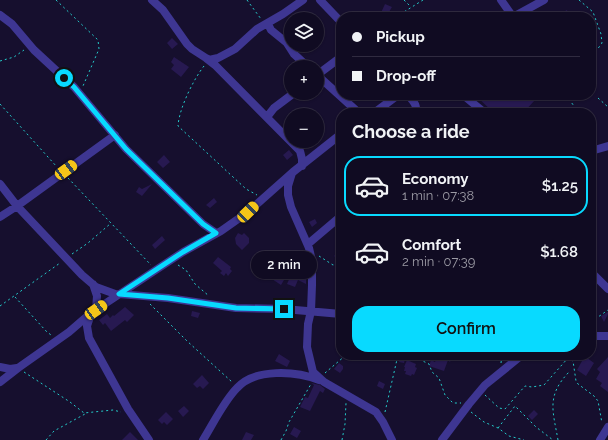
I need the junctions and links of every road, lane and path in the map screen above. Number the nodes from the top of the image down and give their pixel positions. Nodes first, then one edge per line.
1 (56, 0) edge
2 (152, 0) edge
3 (247, 0) edge
4 (303, 0) edge
5 (320, 0) edge
6 (404, 0) edge
7 (423, 0) edge
8 (501, 0) edge
9 (544, 0) edge
10 (579, 0) edge
11 (411, 8) junction
12 (404, 12) edge
13 (509, 12) edge
14 (522, 12) edge
15 (593, 12) edge
16 (0, 15) edge
17 (336, 17) edge
18 (596, 17) edge
19 (268, 24) junction
20 (597, 25) joint
21 (30, 44) junction
22 (596, 51) edge
23 (209, 60) junction
24 (300, 60) edge
25 (0, 61) edge
26 (336, 61) edge
27 (324, 70) edge
28 (324, 81) edge
29 (336, 92) edge
30 (82, 96) junction
31 (598, 98) dead end
32 (285, 100) edge
33 (345, 100) edge
34 (391, 100) edge
35 (469, 100) edge
36 (0, 104) edge
37 (608, 107) edge
38 (353, 108) edge
39 (381, 108) edge
40 (479, 108) edge
41 (266, 117) junction
42 (115, 135) junction
43 (336, 138) edge
44 (608, 146) edge
45 (596, 149) edge
46 (300, 151) junction
47 (314, 156) junction
48 (302, 166) junction
49 (63, 172) junction
50 (293, 172) junction
51 (0, 184) edge
52 (262, 198) junction
53 (17, 206) junction
54 (0, 217) edge
55 (336, 221) edge
56 (111, 223) junction
57 (216, 233) junction
58 (309, 246) junction
59 (67, 258) junction
60 (171, 260) junction
61 (336, 265) edge
62 (156, 270) junction
63 (596, 277) edge
64 (93, 284) junction
65 (608, 289) edge
66 (119, 295) junction
67 (14, 296) junction
68 (143, 296) junction
69 (213, 299) dead end
70 (0, 306) edge
71 (608, 310) edge
72 (311, 311) junction
73 (94, 312) junction
74 (336, 314) edge
75 (596, 318) edge
76 (596, 336) edge
77 (608, 336) edge
78 (58, 340) junction
79 (340, 360) edge
80 (397, 360) edge
81 (421, 360) edge
82 (515, 360) edge
83 (566, 360) edge
84 (572, 360) edge
85 (0, 367) edge
86 (18, 368) junction
87 (570, 372) dead end
88 (318, 378) junction
89 (0, 382) edge
90 (238, 387) junction
91 (480, 391) junction
92 (347, 396) junction
93 (467, 406) junction
94 (132, 413) junction
95 (86, 414) junction
96 (383, 422) junction
97 (498, 428) junction
98 (604, 434) edge
99 (46, 440) edge
100 (149, 440) edge
101 (203, 440) edge
102 (281, 440) edge
103 (342, 440) edge
104 (392, 440) edge
105 (442, 440) edge
106 (524, 440) edge
107 (553, 440) edge
108 (558, 440) edge

1 - 30 path
2 - 23 street
3 - 19 path
4 - 19 street
5 - 17 street
6 - 11 path
7 - 11 path
8 - 13 street
9 - 14 street
10 - 15 path
11 - 12 path
16 - 21 street
18 - 20 path
19 - 23 street
19 - 24 street
20 - 22 path
21 - 25 path
21 - 30 street
23 - 41 street
23 - 52 path
26 - 27 street
28 - 29 street
30 - 42 street
31 - 37 path
32 - 41 street
33 - 38 street
34 - 39 street
35 - 40 street
36 - 49 path
41 - 46 street
42 - 49 street
42 - 57 street
43 - 47 street
44 - 45 street
46 - 47 street
46 - 48 street
47 - 48 street
48 - 50 street
49 - 53 street
49 - 56 path
50 - 52 street
50 - 58 street
51 - 53 street
52 - 57 street
53 - 54 street
53 - 59 street
55 - 58 street
56 - 59 path
56 - 62 path
57 - 60 street
58 - 61 path
58 - 72 street
59 - 64 street
59 - 67 path
60 - 62 street
60 - 69 path
62 - 66 street
63 - 65 street
64 - 66 street
64 - 73 street
66 - 68 street
66 - 73 street
67 - 70 path
67 - 78 path
68 - 72 street
68 - 90 path
71 - 75 path
72 - 74 street
72 - 88 street
73 - 78 street
73 - 94 street
76 - 77 street
78 - 86 street
79 - 88 path
80 - 96 path
81 - 93 path
82 - 91 street
83 - 91 path
84 - 98 path
85 - 86 street
86 - 89 street
86 - 95 path
87 - 108 path
88 - 90 street
88 - 92 street
88 - 102 path
90 - 101 street
91 - 93 street
92 - 96 street
92 - 103 path
93 - 97 path
93 - 105 street
94 - 95 path
94 - 100 street
95 - 99 path
96 - 104 street
97 - 106 path
97 - 107 path

